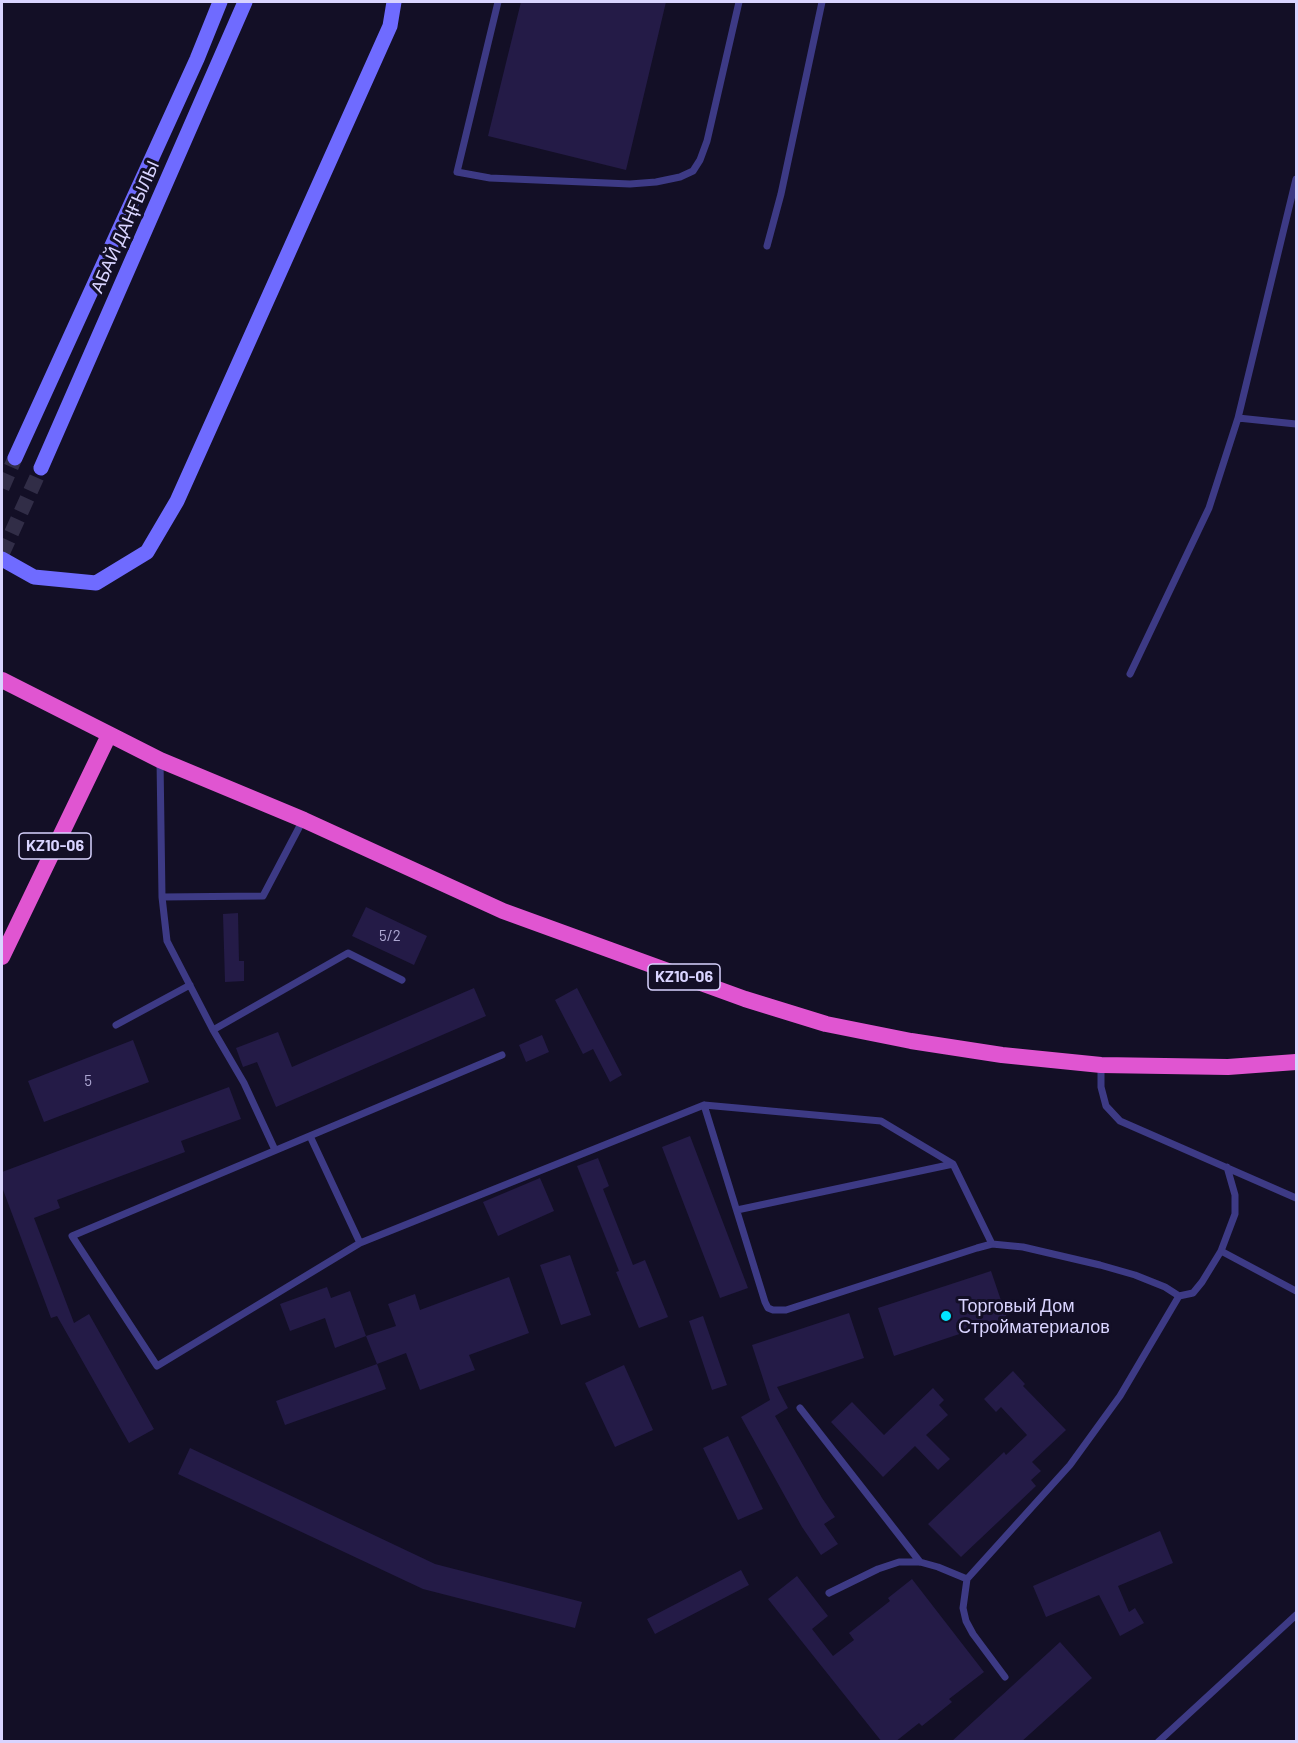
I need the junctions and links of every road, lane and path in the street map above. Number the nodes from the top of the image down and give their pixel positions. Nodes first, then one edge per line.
1 (245, 2) edge
2 (394, 2) edge
3 (498, 2) edge
4 (739, 2) edge
5 (822, 2) edge
6 (216, 5) edge
7 (1296, 179) edge
8 (767, 246) dead end
9 (1238, 418) junction
10 (1296, 424) edge
11 (15, 458) tunnel mouth
12 (41, 468) tunnel mouth
13 (2, 559) edge
14 (1130, 674) dead end
15 (2, 680) edge
16 (109, 735) junction
17 (160, 760) junction
18 (304, 820) junction
19 (162, 897) junction
20 (2, 957) edge
21 (402, 980) dead end
22 (190, 985) junction
23 (116, 1025) dead end
24 (213, 1030) junction
25 (502, 1055) dead end
26 (1296, 1062) edge
27 (1101, 1065) junction
28 (704, 1106) junction
29 (310, 1136) junction
30 (275, 1150) junction
31 (953, 1164) junction
32 (1227, 1167) junction
33 (1296, 1198) edge
34 (737, 1210) junction
35 (360, 1243) junction
36 (992, 1244) junction
37 (1221, 1251) junction
38 (1296, 1291) edge
39 (1179, 1296) junction
40 (800, 1408) dead end
41 (920, 1562) junction
42 (967, 1579) junction
43 (829, 1593) dead end
44 (1296, 1615) edge
45 (1005, 1677) dead end
46 (1158, 1742) edge

1 - 12 main road, АБАЙ ДАҢҒЫЛЫ
2 - 13 main road
3 - 4 lane
5 - 8 lane
6 - 11 main road, АБАЙ ДАҢҒЫЛЫ
7 - 9 lane
9 - 10 lane
9 - 14 lane
15 - 16 highway, KZ10-06
16 - 17 highway, KZ10-06
16 - 20 highway, KZ10-06
17 - 18 highway, KZ10-06
17 - 19 lane
18 - 19 lane
18 - 27 highway, KZ10-06
19 - 22 lane
21 - 24 lane
22 - 23 lane
22 - 24 lane
24 - 30 lane
25 - 29 lane
26 - 27 highway, KZ10-06
27 - 32 lane
28 - 31 lane
28 - 34 lane
28 - 35 lane
29 - 30 lane
29 - 35 lane
30 - 35 lane
31 - 34 lane
31 - 36 lane
32 - 33 lane
32 - 37 lane
34 - 36 lane
36 - 39 lane
37 - 38 lane
37 - 39 lane
39 - 42 lane
40 - 41 lane
41 - 42 lane
41 - 43 lane
42 - 45 lane
44 - 46 lane

